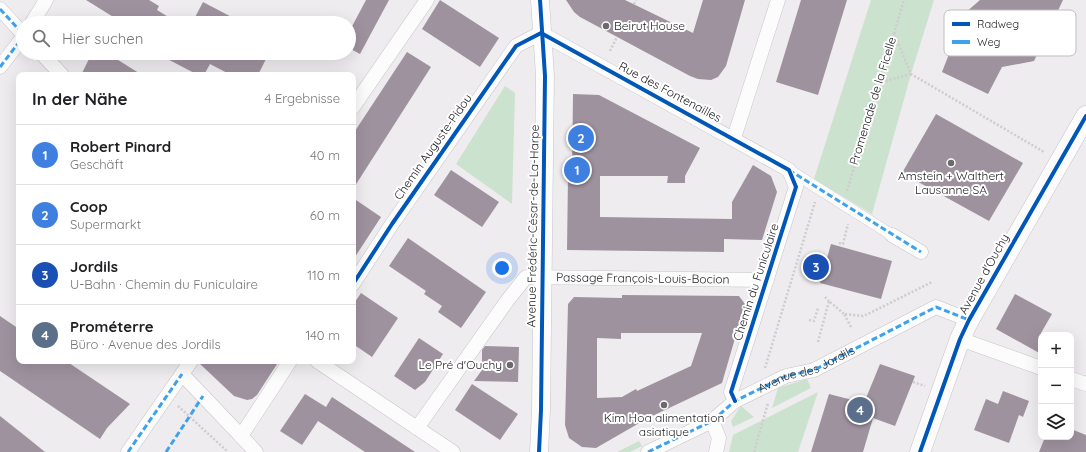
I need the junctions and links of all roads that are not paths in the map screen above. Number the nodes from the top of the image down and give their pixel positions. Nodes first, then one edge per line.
1 (46, 0) edge
2 (427, 0) edge
3 (540, 0) edge
4 (778, 0) edge
5 (0, 9) edge
6 (36, 16) edge
7 (16, 26) edge
8 (541, 33) junction
9 (16, 46) edge
10 (48, 60) edge
11 (0, 67) edge
12 (59, 72) edge
13 (356, 103) edge
14 (1086, 116) edge
15 (734, 138) junction
16 (789, 170) junction
17 (892, 235) joint
18 (921, 252) dead end
19 (543, 278) junction
20 (356, 279) edge
21 (767, 280) junction
22 (969, 320) junction
23 (960, 339) junction
24 (189, 364) edge
25 (288, 364) edge
26 (321, 364) edge
27 (1038, 367) edge
28 (182, 374) junction
29 (1074, 380) edge
30 (1086, 384) edge
31 (735, 401) junction
32 (712, 421) junction
33 (417, 428) junction
34 (241, 436) junction
35 (128, 452) edge
36 (256, 452) edge
37 (453, 452) edge
38 (539, 452) edge
39 (648, 452) edge
40 (716, 452) edge
41 (920, 452) edge

1 - 6 street
2 - 13 street
3 - 8 street, Avenue Frédéric-César-de-La-Harpe
4 - 15 street
5 - 7 street
8 - 15 street, Rue des Fontenailles
8 - 19 street, Avenue Frédéric-César-de-La-Harpe
8 - 20 street, Chemin Auguste-Pidou
9 - 11 street
10 - 12 street
14 - 22 main road, Avenue d'Ouchy
15 - 16 street, Rue des Fontenailles
16 - 17 street, Rue des Fontenailles
16 - 21 street, Chemin du Funiculaire
17 - 18 street, Rue des Fontenailles
19 - 21 street, Passage François-Louis-Bocion
19 - 33 street
19 - 38 street, Avenue Frédéric-César-de-La-Harpe
21 - 31 street, Chemin du Funiculaire
22 - 23 main road, Avenue d'Ouchy
22 - 31 street, Avenue des Jordils
23 - 27 street
23 - 41 main road, Avenue d'Ouchy
24 - 28 street
25 - 34 street
26 - 33 street
28 - 34 street
28 - 35 street
29 - 30 street
31 - 32 street, Avenue des Jordils
32 - 39 street, Avenue des Jordils
32 - 40 street
33 - 37 street
34 - 36 street

